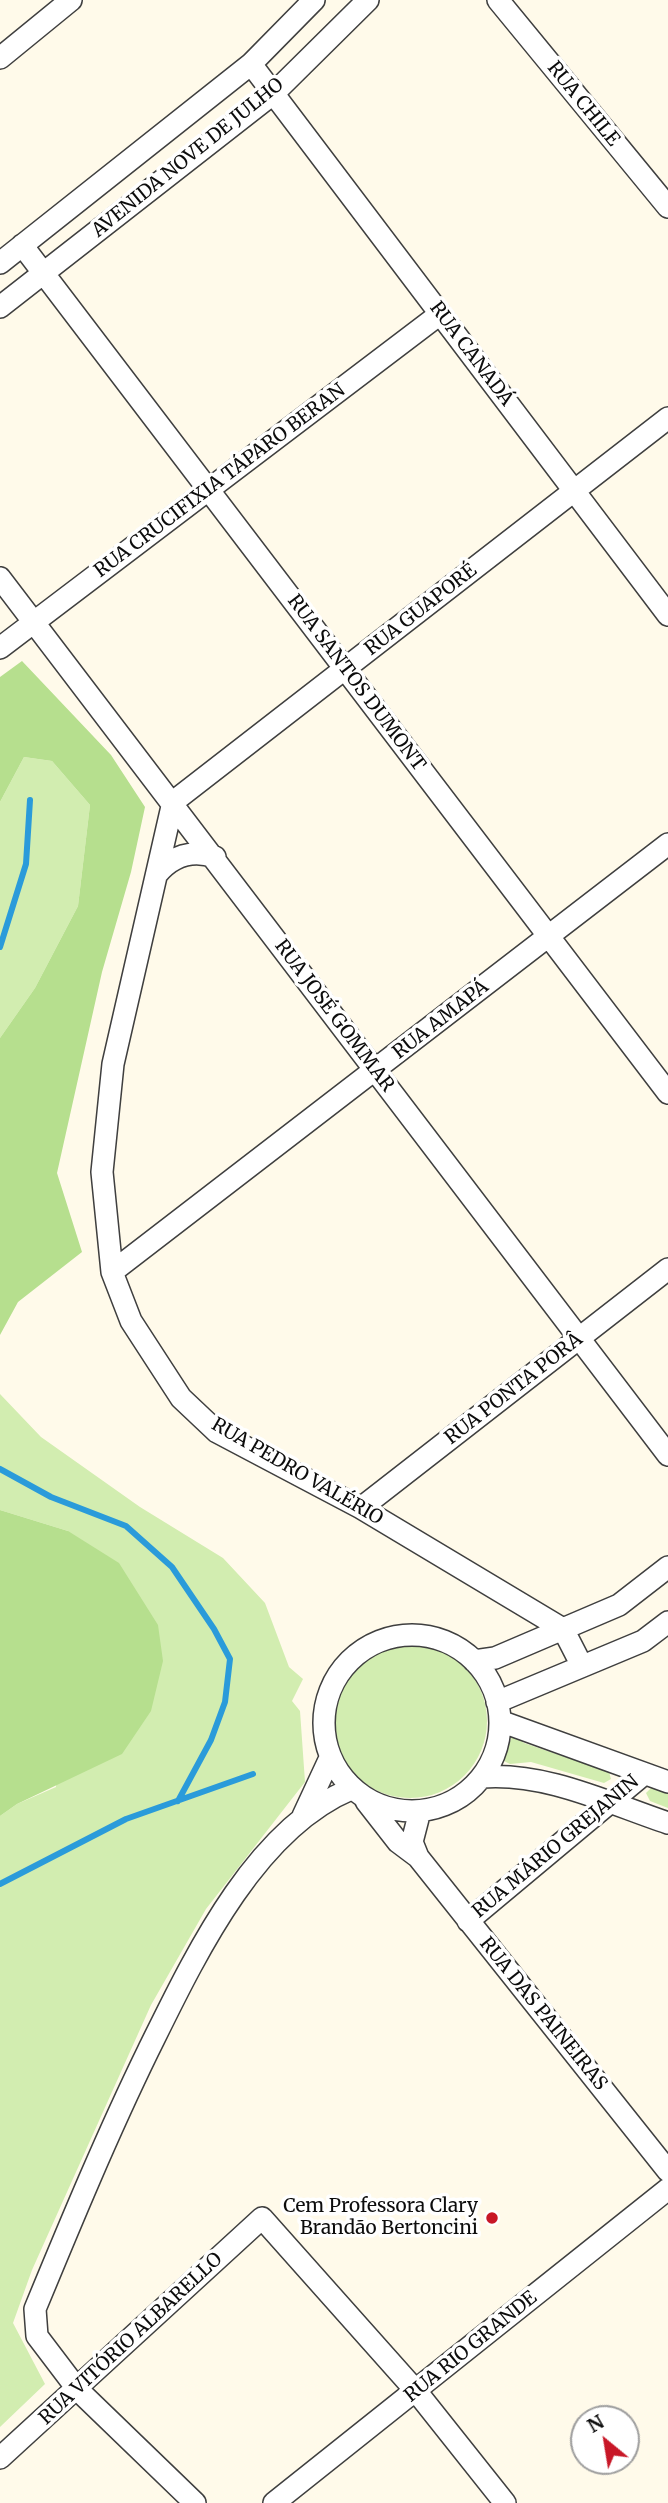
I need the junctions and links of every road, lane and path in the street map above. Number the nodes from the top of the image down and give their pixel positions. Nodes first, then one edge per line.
1 (71, 0) edge
2 (314, 0) edge
3 (368, 0) edge
4 (498, 0) edge
5 (0, 58) edge
6 (251, 64) junction
7 (274, 93) junction
8 (668, 207) edge
9 (22, 245) junction
10 (0, 263) edge
11 (43, 273) junction
12 (0, 307) edge
13 (440, 314) junction
14 (668, 418) edge
15 (209, 490) junction
16 (574, 491) junction
17 (0, 578) edge
18 (668, 615) edge
19 (34, 623) junction
20 (0, 648) edge
21 (345, 669) junction
22 (173, 802) junction
23 (668, 844) edge
24 (215, 858) junction
25 (156, 874) junction
26 (549, 937) junction
27 (376, 1071) junction
28 (668, 1093) edge
29 (668, 1269) edge
30 (112, 1272) junction
31 (579, 1338) junction
32 (668, 1455) edge
33 (361, 1508) junction
34 (668, 1567) edge
35 (668, 1622) edge
36 (563, 1629) junction
37 (474, 1661) junction
38 (582, 1666) junction
39 (499, 1711) junction
40 (330, 1758) junction
41 (645, 1774) junction
42 (482, 1777) junction
43 (668, 1782) edge
44 (357, 1793) junction
45 (609, 1803) junction
46 (420, 1811) junction
47 (302, 1818) junction
48 (668, 1823) edge
49 (418, 1857) junction
50 (468, 1921) junction
51 (668, 2171) edge
52 (668, 2189) edge
53 (78, 2390) junction
54 (415, 2391) junction
55 (0, 2458) edge
56 (195, 2503) edge
57 (274, 2503) edge
58 (505, 2503) edge

1 - 5 street
2 - 6 street, AVENIDA NOVE DE JULHO
3 - 7 street, AVENIDA NOVE DE JULHO
4 - 8 street, RUA CHILE
6 - 7 street, RUA CANADÁ
6 - 9 street, AVENIDA NOVE DE JULHO
7 - 11 street, AVENIDA NOVE DE JULHO
7 - 13 street, RUA CANADÁ
9 - 10 street, AVENIDA NOVE DE JULHO
9 - 11 street, RUA SANTOS DUMONT
11 - 12 street, AVENIDA NOVE DE JULHO
11 - 15 street, RUA SANTOS DUMONT
13 - 15 street, RUA CRUCIFIXIA TÁPARO BERAN
13 - 16 street, RUA CANADÁ
14 - 16 street, RUA GUAPORÉ
15 - 19 street, RUA CRUCIFIXIA TÁPARO BERAN
15 - 21 street, RUA SANTOS DUMONT
16 - 18 street, RUA CANADÁ
16 - 21 street, RUA GUAPORÉ
17 - 19 street, RUA JOSÉ GOMMAR
19 - 20 street, RUA CRUCIFIXIA TÁPARO BERAN
19 - 22 street, RUA JOSÉ GOMMAR
21 - 22 street, RUA GUAPORÉ
21 - 26 street, RUA SANTOS DUMONT
22 - 24 street, RUA JOSÉ GOMMAR
22 - 25 street, RUA PEDRO VALÉRIO
23 - 26 street, RUA AMAPÁ
24 - 25 street
24 - 27 street, RUA JOSÉ GOMMAR
25 - 30 street, RUA PEDRO VALÉRIO
26 - 27 street, RUA AMAPÁ
26 - 28 street, RUA SANTOS DUMONT
27 - 30 street, RUA AMAPÁ
27 - 31 street, RUA JOSÉ GOMMAR
29 - 31 street, RUA PONTA PORÂ
30 - 33 street, RUA PEDRO VALÉRIO
31 - 32 street, RUA JOSÉ GOMMAR
31 - 33 street, RUA PONTA PORÂ
33 - 36 street, RUA PEDRO VALÉRIO
34 - 36 street
35 - 38 street
36 - 37 street
36 - 38 street
37 - 39 street
37 - 40 street
38 - 39 street
39 - 41 street
39 - 42 street
40 - 44 street
40 - 47 street
41 - 43 street
41 - 45 street, RUA MÁRIO GREJANIN
42 - 45 street
42 - 46 street
44 - 46 street
44 - 47 street
44 - 49 street, RUA DAS PAINEIRAS
45 - 48 street
45 - 50 street, RUA MÁRIO GREJANIN
46 - 49 street
47 - 53 street
49 - 50 street, RUA DAS PAINEIRAS
50 - 51 street, RUA DAS PAINEIRAS
52 - 54 street, RUA RIO GRANDE
53 - 54 street, RUA VITÓRIO ALBARELLO
53 - 55 street, RUA VITÓRIO ALBARELLO
53 - 56 street
54 - 57 street, RUA RIO GRANDE
54 - 58 street

